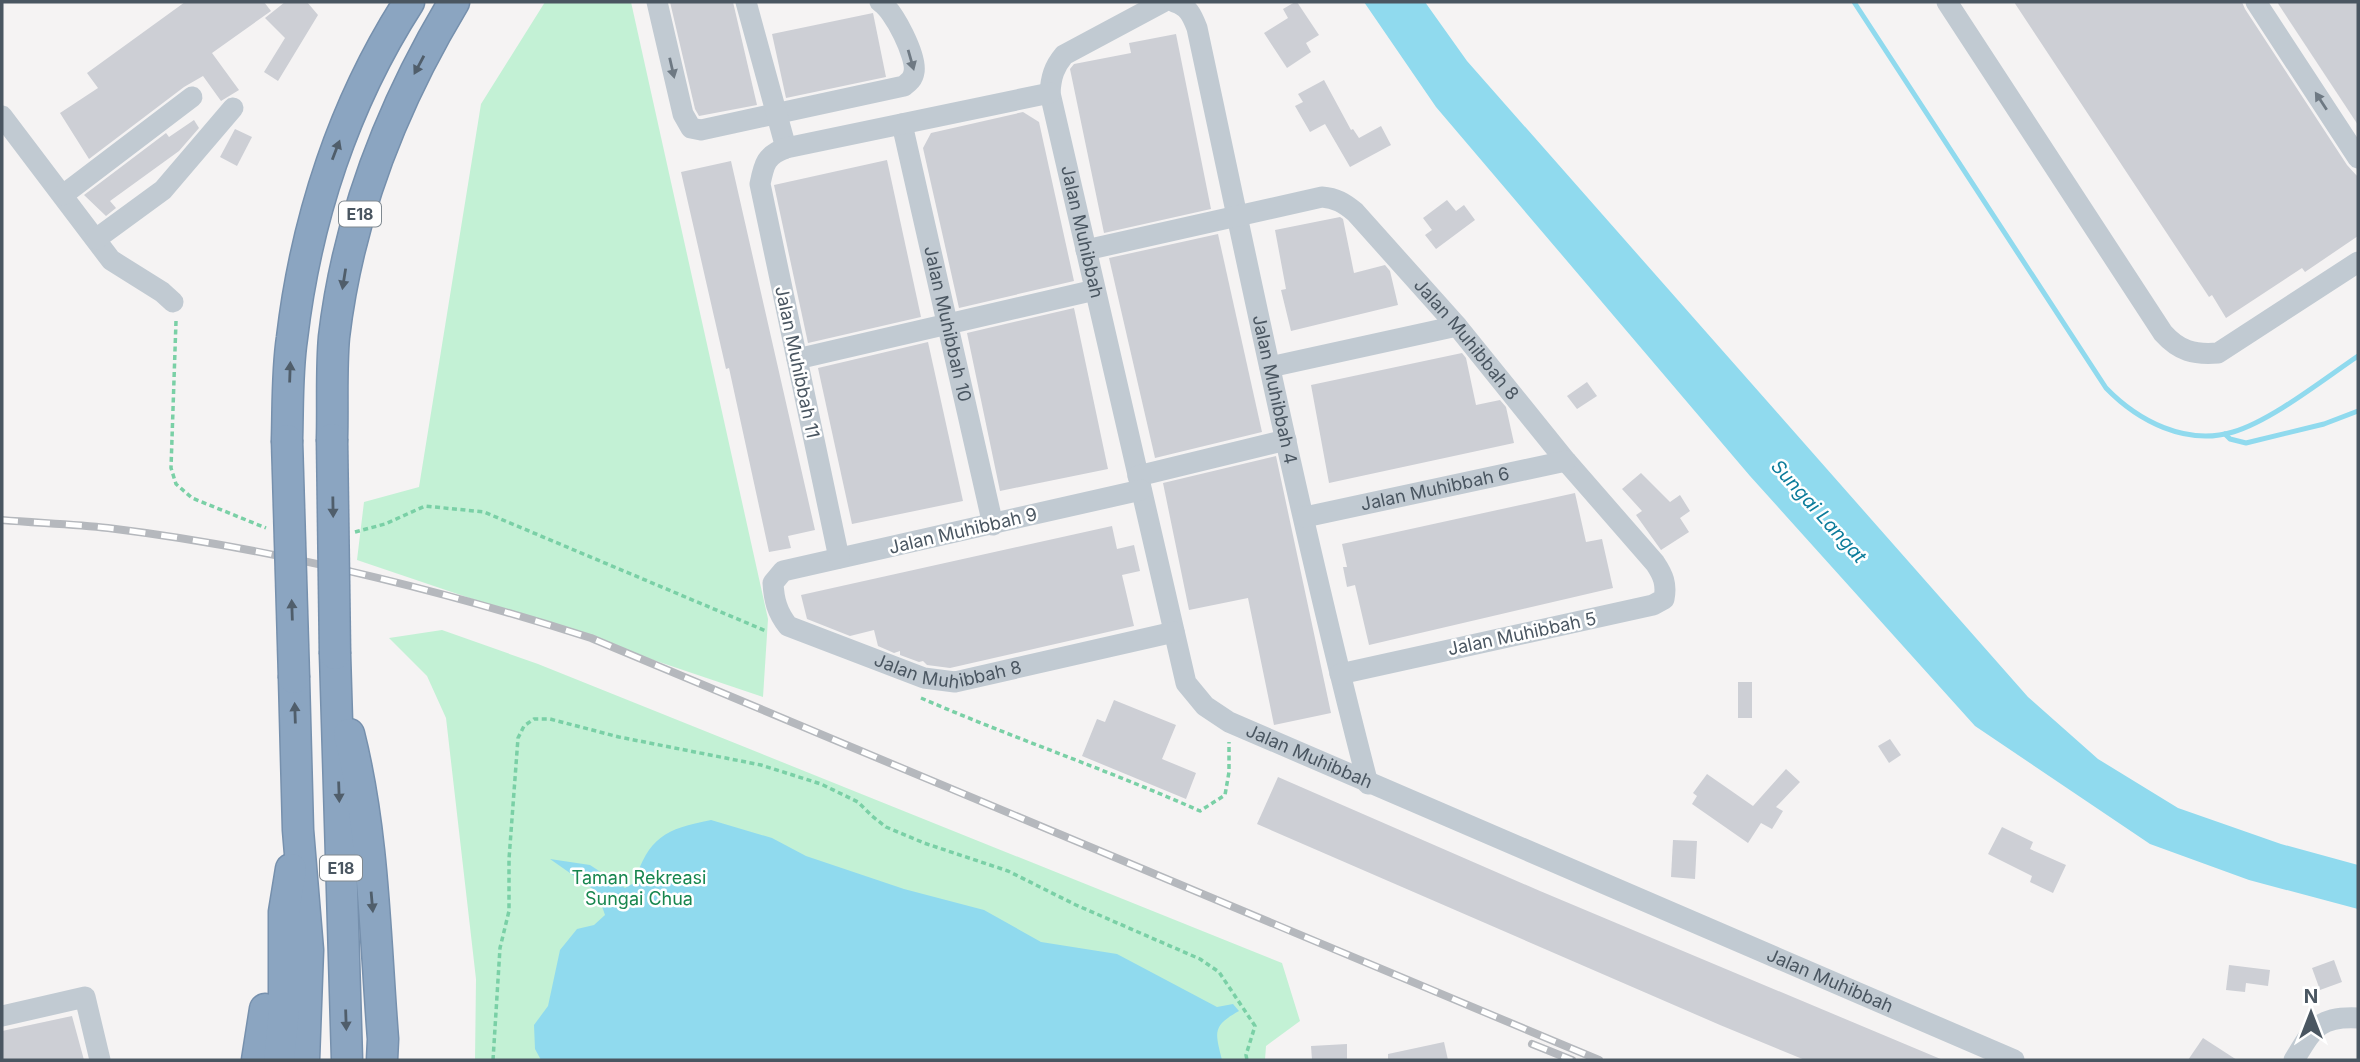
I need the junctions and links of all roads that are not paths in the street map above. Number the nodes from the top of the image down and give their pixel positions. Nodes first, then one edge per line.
1 (409, 2) edge
2 (454, 2) edge
3 (657, 2) edge
4 (746, 2) edge
5 (880, 2) edge
6 (1163, 2) edge
7 (1174, 2) edge
8 (1947, 2) edge
9 (2256, 2) edge
10 (1051, 85) junction
11 (192, 97) dead end
12 (233, 108) dead end
13 (777, 114) junction
14 (2, 116) edge
15 (902, 124) junction
16 (786, 148) junction
17 (2358, 158) edge
18 (63, 195) junction
19 (1237, 216) junction
20 (96, 239) junction
21 (1086, 250) junction
22 (2358, 261) edge
23 (1095, 290) junction
24 (173, 302) road end
25 (947, 325) junction
26 (1457, 326) junction
27 (797, 359) junction
28 (1270, 367) junction
29 (1286, 440) junction
30 (1566, 461) junction
31 (1140, 483) junction
32 (1305, 517) junction
33 (992, 525) junction
34 (839, 558) junction
35 (1655, 563) joint
36 (783, 571) joint
37 (1174, 632) junction
38 (335, 664) junction
39 (1340, 674) junction
40 (1368, 784) junction
41 (298, 830) junction
42 (284, 912) junction
43 (2, 1016) edge
44 (2358, 1018) edge
45 (100, 1060) edge
46 (257, 1060) edge
47 (279, 1060) edge
48 (304, 1060) edge
49 (347, 1060) edge
50 (382, 1060) edge
51 (2014, 1060) edge
52 (2294, 1060) edge

41 -> 1 highway, E18, bridge
2 -> 38 highway, E18, bridge
3 -> 13 street
4 - 13 street
5 -> 13 street
6 - 10 street
7 - 19 street, Jalan Muhibbah 4
8 - 22 street
17 -> 9 street
10 - 15 street
10 - 21 street, Jalan Muhibbah
11 - 18 street
12 - 20 street
13 - 16 street
14 - 18 street
15 - 16 street
15 - 25 street, Jalan Muhibbah 10
16 - 27 street, Jalan Muhibbah 11
18 - 20 street
19 - 21 street, Jalan Muhibbah 8
19 - 26 street, Jalan Muhibbah 8
19 - 28 street, Jalan Muhibbah 4
20 - 24 street
21 - 23 street, Jalan Muhibbah
23 - 25 street
23 - 31 street, Jalan Muhibbah
25 - 27 street
25 - 33 street, Jalan Muhibbah 10
26 - 28 street
26 - 30 street, Jalan Muhibbah 8
27 - 34 street, Jalan Muhibbah 11
28 - 29 street, Jalan Muhibbah 4
29 - 31 street, Jalan Muhibbah 9
29 - 32 street, Jalan Muhibbah 4
30 - 32 street, Jalan Muhibbah 6
30 - 35 street, Jalan Muhibbah 8
31 - 33 street, Jalan Muhibbah 9
31 - 37 street, Jalan Muhibbah
32 - 39 street, Jalan Muhibbah 4
33 - 34 street, Jalan Muhibbah 9
34 - 36 street, Jalan Muhibbah 9
35 - 39 street, Jalan Muhibbah 5
36 - 37 street, Jalan Muhibbah 8
37 - 40 street, Jalan Muhibbah
38 -> 49 highway, E18
38 -> 50 highway
39 - 40 street, Jalan Muhibbah 4
40 - 51 street, Jalan Muhibbah
41 - 42 highway
41 - 48 highway, E18
42 - 46 highway
42 - 47 highway
43 - 45 street
44 - 52 street

